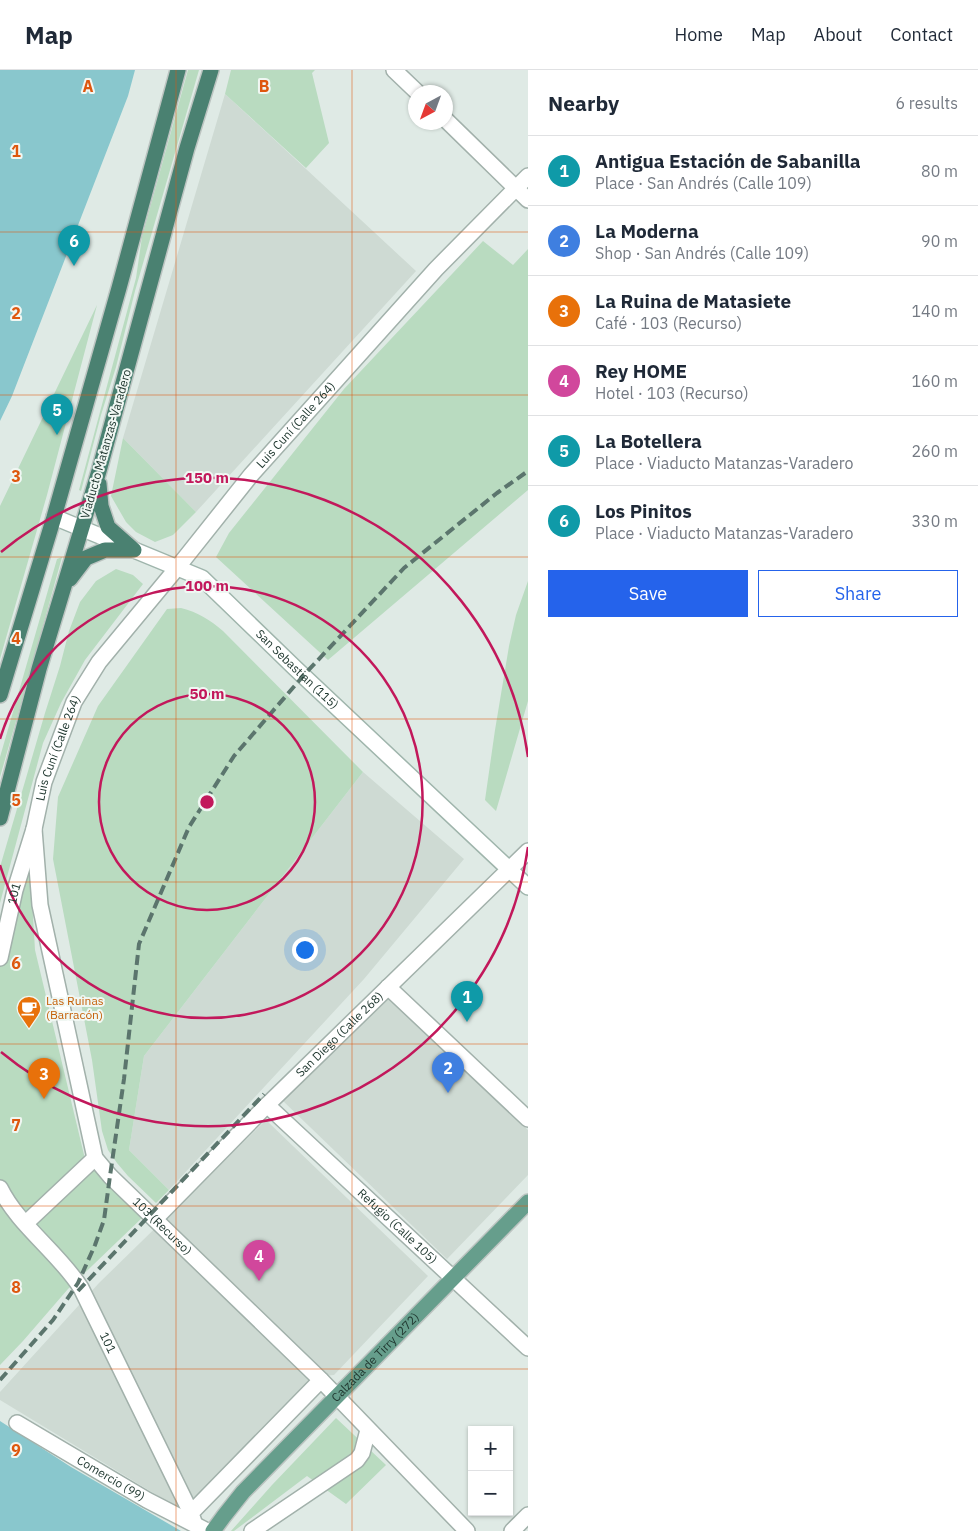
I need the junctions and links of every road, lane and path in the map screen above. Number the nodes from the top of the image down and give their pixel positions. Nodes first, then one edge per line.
1 (178, 70) edge
2 (211, 70) edge
3 (394, 70) edge
4 (410, 85) edge
5 (453, 127) edge
6 (528, 176) edge
7 (516, 189) junction
8 (528, 200) edge
9 (99, 471) junction
10 (54, 517) junction
11 (82, 528) junction
12 (134, 550) junction
13 (177, 568) junction
14 (63, 588) junction
15 (0, 695) edge
16 (0, 818) edge
17 (34, 829) junction
18 (528, 851) edge
19 (510, 869) junction
20 (528, 887) edge
21 (0, 958) edge
22 (388, 987) junction
23 (266, 1104) junction
24 (528, 1119) edge
25 (95, 1158) junction
26 (0, 1188) edge
27 (528, 1202) edge
28 (155, 1220) junction
29 (26, 1223) junction
30 (453, 1278) junction
31 (528, 1348) edge
32 (321, 1380) junction
33 (338, 1397) junction
34 (17, 1423) dead end
35 (368, 1430) junction
36 (528, 1515) edge
37 (198, 1523) edge
38 (213, 1531) edge
39 (252, 1531) edge
40 (467, 1531) edge
41 (512, 1531) edge

1 - 10 highway
2 - 9 highway, Viaducto Matanzas-Varadero
3 - 4 street
5 - 7 street
6 - 7 street, Luis Cuní (Calle 264)
7 - 8 street
7 - 13 street, Luis Cuní (Calle 264)
9 - 11 highway, Viaducto Matanzas-Varadero
9 - 12 highway
10 - 11 street, San Sebastian (115)
10 - 15 highway
11 - 12 street, San Sebastian (115)
11 - 14 highway, Viaducto Matanzas-Varadero
12 - 13 street, San Sebastian (115)
12 - 14 highway
13 - 17 street, Luis Cuní (Calle 264)
13 - 19 street, San Sebastian (115)
14 - 16 highway, Viaducto Matanzas-Varadero
17 - 21 street, 101
17 - 25 street, 103 (Recurso)
18 - 19 street, San Diego (Calle 268)
19 - 20 street, San Sebastian (115)
19 - 22 street, San Diego (Calle 268)
22 - 23 street, San Diego (Calle 268)
22 - 24 street
23 - 28 street, San Diego (Calle 268)
23 - 30 street, Refugio (Calle 105)
25 - 28 street, 103 (Recurso)
25 - 29 street
26 - 29 street, 101
27 - 30 main road, Calzada de Tirry (272)
28 - 32 street, 103 (Recurso)
29 - 37 street, 101
30 - 31 street, Refugio (Calle 105)
30 - 33 main road, Calzada de Tirry (272)
32 - 33 street, 103 (Recurso)
32 - 37 street
33 - 35 street, 103 (Recurso)
33 - 38 main road, Calzada de Tirry (272)
34 - 37 street, Comercio (99)
35 - 39 street
35 - 40 street, 103 (Recurso)
36 - 41 street

